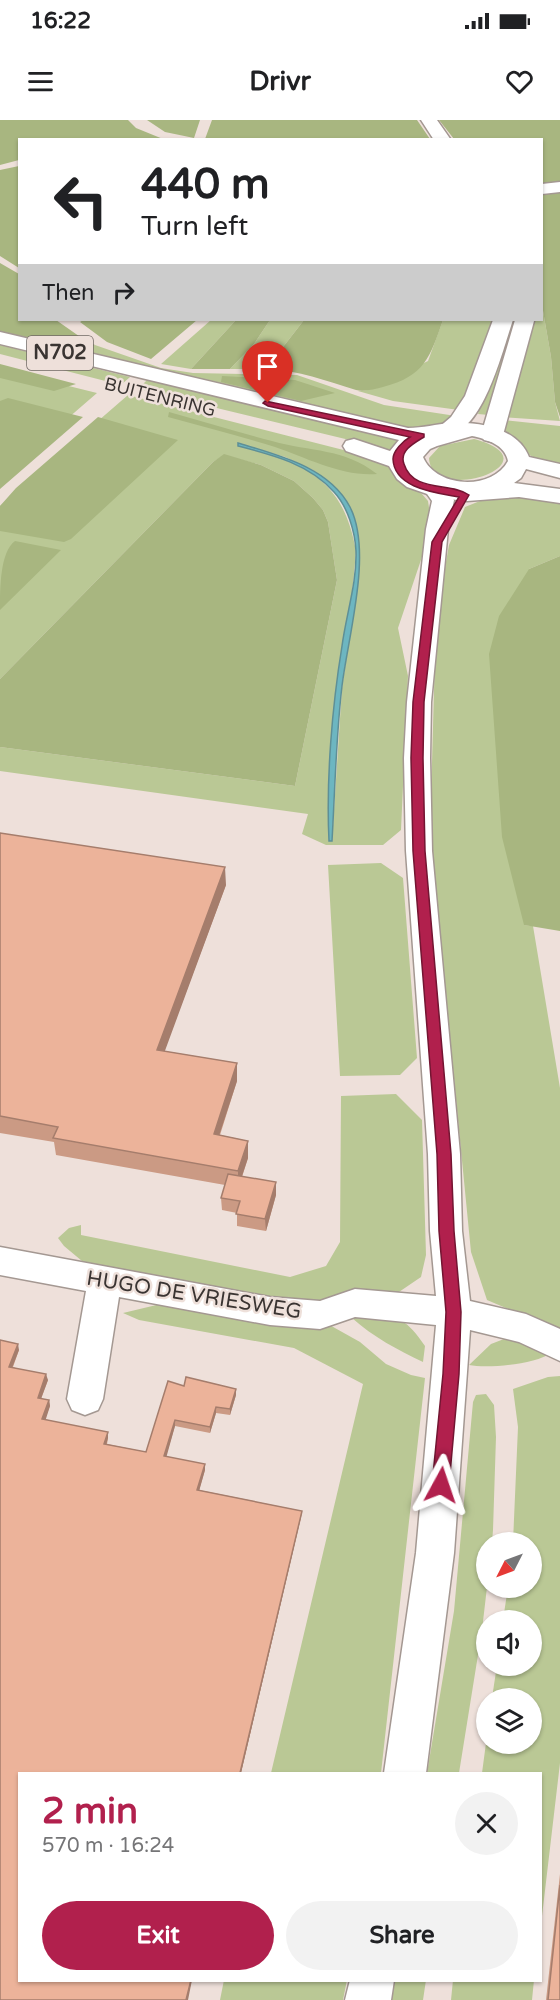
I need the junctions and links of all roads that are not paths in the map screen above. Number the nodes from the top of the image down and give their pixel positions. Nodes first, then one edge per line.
1 (429, 120) edge
2 (440, 138) edge
3 (560, 187) edge
4 (543, 189) edge
5 (503, 321) edge
6 (524, 321) edge
7 (0, 338) edge
8 (0, 357) edge
9 (286, 429) dead end
10 (457, 429) junction
11 (421, 435) junction
12 (492, 435) junction
13 (331, 440) dead end
14 (403, 459) junction
15 (519, 461) junction
16 (560, 471) edge
17 (501, 487) junction
18 (435, 491) junction
19 (467, 492) junction
20 (558, 495) edge
21 (437, 542) junction
22 (0, 1261) edge
23 (105, 1281) junction
24 (454, 1312) junction
25 (560, 1346) edge
26 (85, 1399) dead end
27 (405, 1772) edge
28 (372, 1982) edge
29 (368, 2000) edge

1 - 2 main road
3 - 4 street
5 - 10 main road
6 - 12 main road
7 - 11 main road, BUITENRING / N702
8 - 9 main road, BUITENRING / N702
10 - 11 main road, N702
10 - 12 main road, N702
10 - 14 main road
11 - 14 main road, N702
12 - 15 main road, N702
13 - 14 main road
14 - 18 main road
14 - 19 main road
15 - 16 main road
15 - 17 main road
17 - 19 main road
17 - 20 main road
18 - 19 main road
18 - 21 street
19 - 21 street
21 - 24 street
22 - 23 street, HUGO DE VRIESWEG
23 - 24 street, HUGO DE VRIESWEG
23 - 26 street
24 - 25 street, HUGO DE VRIESWEG
24 - 27 street
28 - 29 street

